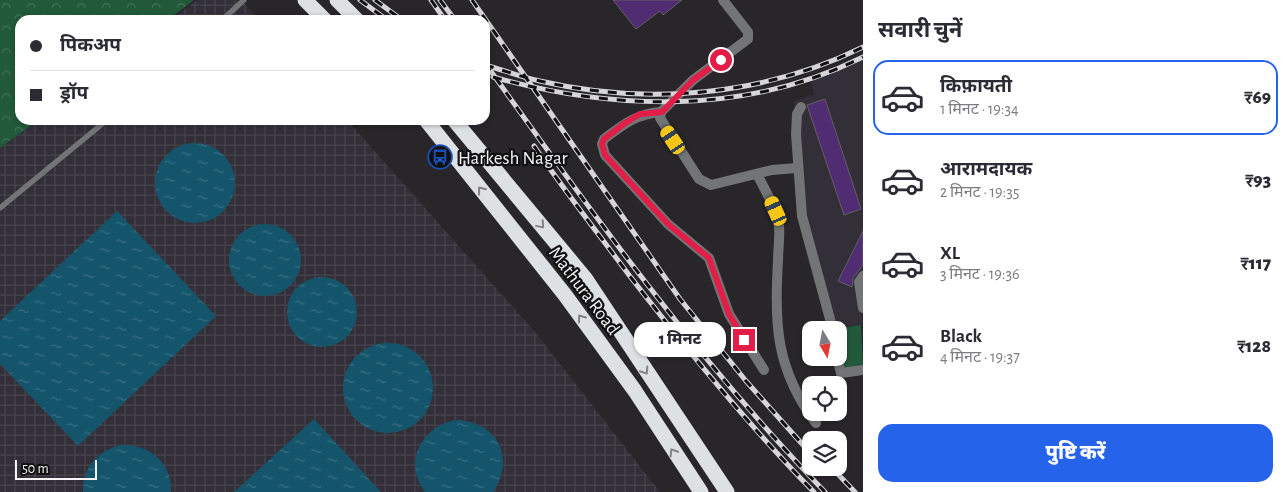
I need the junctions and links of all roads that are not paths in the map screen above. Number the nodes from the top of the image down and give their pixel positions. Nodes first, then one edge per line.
1 (244, 0) edge
2 (305, 0) edge
3 (337, 0) edge
4 (722, 0) edge
5 (228, 15) edge
6 (320, 15) edge
7 (352, 15) edge
8 (801, 107) dead end
9 (662, 112) junction
10 (101, 125) edge
11 (430, 125) edge
12 (458, 125) edge
13 (797, 168) junction
14 (758, 174) junction
15 (0, 208) edge
16 (863, 276) edge
17 (863, 308) edge
18 (831, 321) edge
19 (840, 366) edge
20 (764, 370) dead end
21 (863, 370) edge
22 (816, 423) dead end
23 (701, 492) edge
24 (727, 492) edge

1 - 5 lane
2 - 6 highway
3 - 7 highway
4 - 9 street
8 - 13 street
9 - 14 street
9 - 20 street
10 - 15 lane
23 -> 11 highway, Mathura Road
12 -> 24 highway, Mathura Road
13 - 14 street
13 - 18 street
14 - 22 street
16 - 17 street
19 - 21 street

